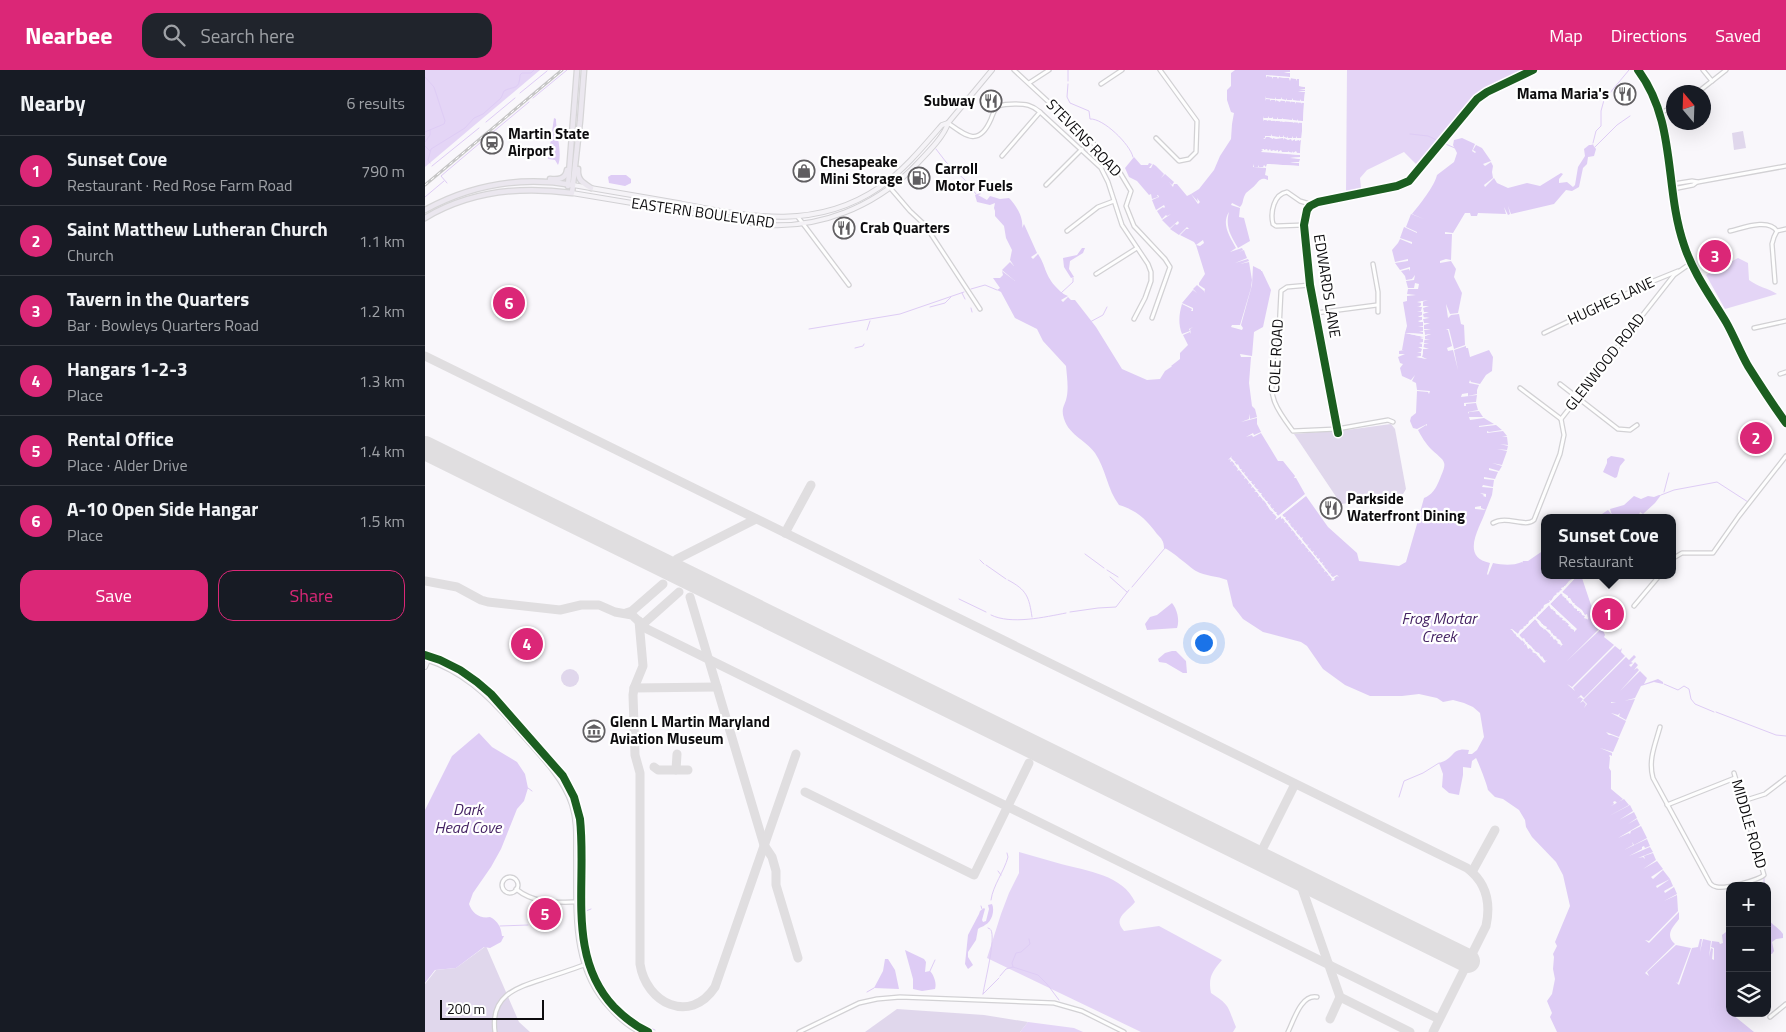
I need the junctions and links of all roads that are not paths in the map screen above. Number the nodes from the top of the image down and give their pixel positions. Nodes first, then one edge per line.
1 (577, 70) edge
2 (583, 70) edge
3 (992, 70) edge
4 (1014, 70) edge
5 (1049, 70) edge
6 (1122, 70) edge
7 (1160, 70) edge
8 (1533, 70) edge
9 (1638, 70) edge
10 (1703, 70) edge
11 (1726, 70) edge
12 (1712, 81) junction
13 (1029, 83) junction
14 (1101, 84) dead end
15 (1707, 85) edge
16 (1666, 111) edge
17 (1040, 112) junction
18 (1660, 113) junction
19 (948, 123) junction
20 (1156, 138) dead end
21 (572, 139) junction
22 (1082, 149) junction
23 (577, 153) junction
24 (1002, 156) dead end
25 (1786, 166) edge
26 (541, 181) junction
27 (886, 183) junction
28 (571, 185) junction
29 (1046, 185) dead end
30 (1673, 186) junction
31 (591, 188) junction
32 (890, 188) junction
33 (570, 193) junction
34 (1114, 201) junction
35 (1313, 204) junction
36 (425, 210) edge
37 (798, 217) junction
38 (425, 218) edge
39 (801, 223) junction
40 (1304, 225) junction
41 (1786, 229) edge
42 (1067, 231) dead end
43 (1730, 231) dead end
44 (1777, 231) junction
45 (1137, 248) junction
46 (1691, 263) junction
47 (1373, 264) dead end
48 (1679, 271) junction
49 (1096, 274) dead end
50 (1775, 282) dead end
51 (849, 285) dead end
52 (1310, 285) junction
53 (1377, 305) junction
54 (980, 309) dead end
55 (1378, 312) dead end
56 (1316, 313) junction
57 (1134, 318) dead end
58 (1151, 318) dead end
59 (1786, 321) edge
60 (1754, 328) dead end
61 (1544, 333) dead end
62 (1786, 372) edge
63 (1780, 374) dead end
64 (1560, 384) dead end
65 (1520, 388) dead end
66 (1578, 398) junction
67 (1561, 419) junction
68 (1393, 422) dead end
69 (1786, 423) edge
70 (1637, 426) dead end
71 (1338, 431) junction
72 (1786, 456) edge
73 (1493, 523) dead end
74 (1676, 556) edge
75 (1657, 579) edge
76 (1634, 606) dead end
77 (427, 658) edge
78 (425, 667) edge
79 (1660, 728) dead end
80 (1734, 773) dead end
81 (1735, 778) junction
82 (1786, 778) edge
83 (1743, 801) junction
84 (1667, 804) junction
85 (516, 889) junction
86 (579, 902) junction
87 (586, 965) junction
88 (1317, 997) dead end
89 (1786, 1004) edge
90 (1771, 1016) edge
91 (632, 1028) edge
92 (495, 1032) edge
93 (639, 1032) edge
94 (648, 1032) edge
95 (799, 1032) edge
96 (1124, 1032) edge
97 (1288, 1032) edge

1 - 21 main road
2 - 23 main road
3 - 19 main road, EASTERN BOULEVARD
4 - 13 street, STEVENS ROAD
5 - 13 street
6 - 14 street
7 - 20 street
8 - 35 street
9 - 18 main road
10 - 12 street
11 - 12 street
12 - 15 street
13 - 58 street, STEVENS ROAD
16 - 18 street
17 - 19 street
17 - 22 street
17 - 24 street
18 - 30 main road
19 - 27 main road, EASTERN BOULEVARD
19 - 32 main road, EASTERN BOULEVARD
21 - 26 main road
21 - 28 main road
22 - 29 street
22 - 34 street
23 - 28 main road
23 - 31 main road
25 - 30 street
26 - 28 main road, EASTERN BOULEVARD
26 - 36 main road, EASTERN BOULEVARD
27 - 32 street
27 - 37 main road, EASTERN BOULEVARD
28 - 31 main road, EASTERN BOULEVARD
28 - 33 main road
30 - 46 main road
31 - 37 main road, EASTERN BOULEVARD
32 - 39 main road, EASTERN BOULEVARD
32 - 54 street
33 - 38 main road, EASTERN BOULEVARD
33 - 39 main road, EASTERN BOULEVARD
34 - 42 street
34 - 45 street
35 - 40 street, EDWARDS LANE
35 - 40 street
37 - 39 street
39 - 51 street
40 - 52 street, EDWARDS LANE
41 - 44 street
43 - 44 street
44 - 50 street
45 - 49 street
45 - 57 street
46 - 48 street, GLENWOOD ROAD
46 - 69 main road
47 - 53 street
48 - 61 street, HUGHES LANE
48 - 66 street, GLENWOOD ROAD
52 - 56 street, EDWARDS LANE
52 - 71 street, COLE ROAD
53 - 55 street
53 - 56 street
56 - 71 street, EDWARDS LANE
59 - 60 street
62 - 63 street
64 - 66 street
65 - 67 street
66 - 67 street, GLENWOOD ROAD
66 - 70 street
67 - 73 street, GLENWOOD ROAD
68 - 71 street
72 - 74 street
75 - 76 street
77 - 78 main road
77 - 86 main road
79 - 84 street
80 - 81 street, MIDDLE ROAD
81 - 83 street, MIDDLE ROAD
81 - 84 street
82 - 83 street
83 - 84 street, MIDDLE ROAD
85 - 85 street
85 - 86 street
86 - 87 main road
87 - 91 main road
87 - 92 street
88 - 97 street
89 - 90 street
91 - 93 main road
91 - 94 main road
95 - 96 street

